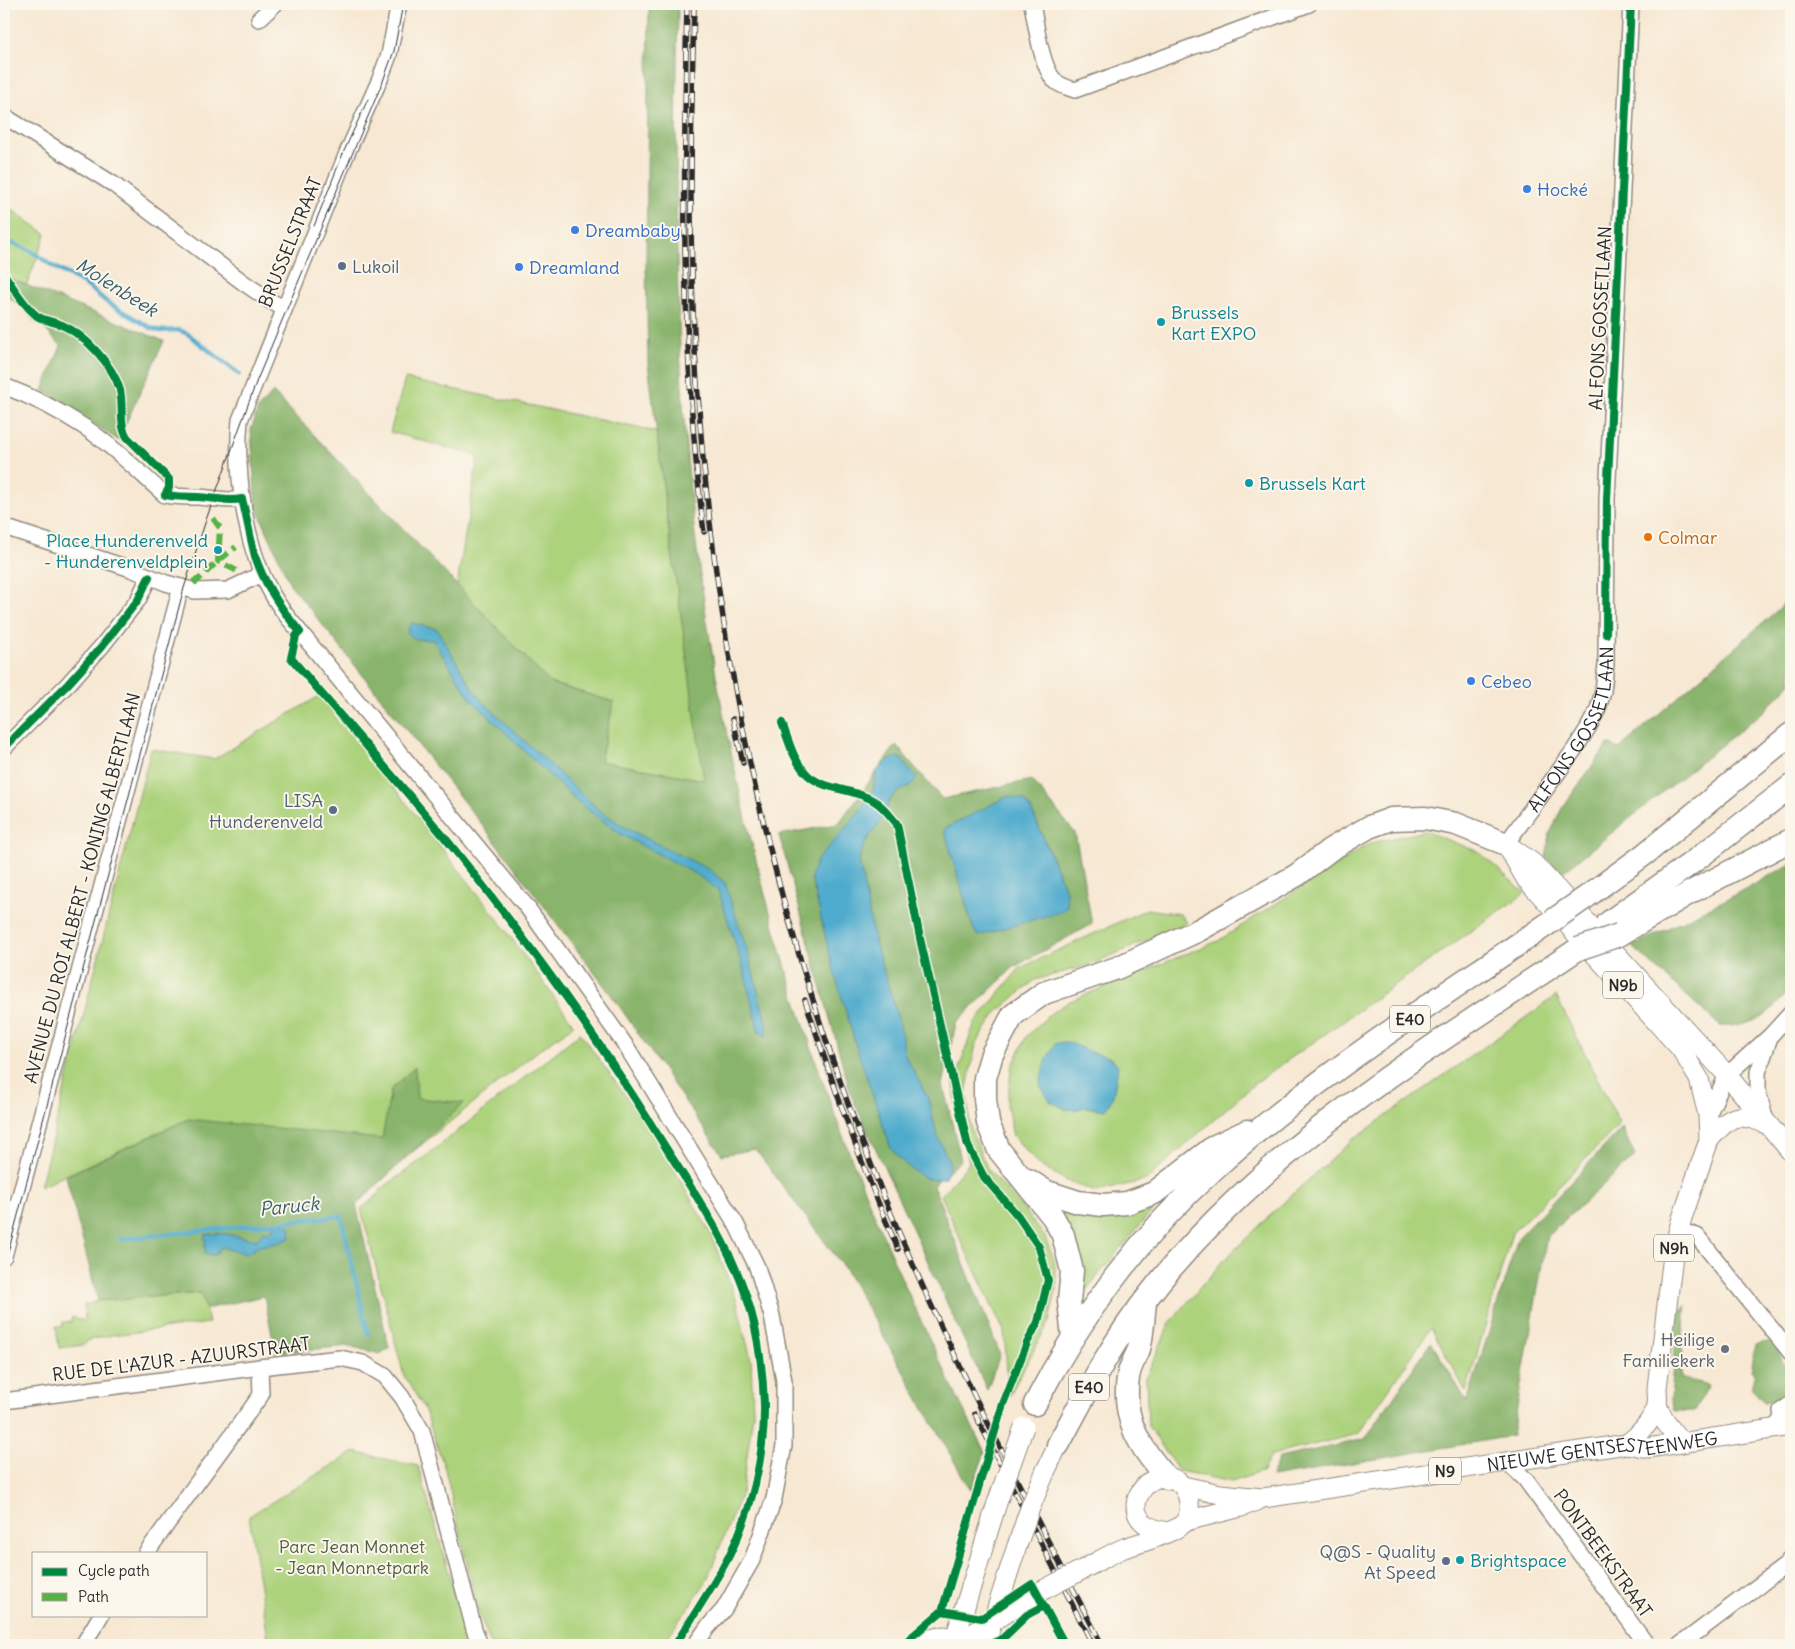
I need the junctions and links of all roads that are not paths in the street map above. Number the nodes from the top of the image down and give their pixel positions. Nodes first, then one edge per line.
1 (275, 4) edge
2 (400, 4) edge
3 (1032, 4) edge
4 (1310, 4) edge
5 (1630, 4) edge
6 (259, 19) dead end
7 (4, 116) edge
8 (284, 308) junction
9 (4, 386) edge
10 (242, 499) junction
11 (4, 527) edge
12 (262, 574) junction
13 (149, 577) junction
14 (181, 587) junction
15 (1791, 734) edge
16 (4, 748) edge
17 (1791, 786) edge
18 (1791, 840) edge
19 (1506, 844) junction
20 (1614, 929) junction
21 (1791, 1013) edge
22 (1770, 1036) junction
23 (1727, 1075) junction
24 (1708, 1115) junction
25 (1270, 1121) junction
26 (1766, 1124) junction
27 (1709, 1140) junction
28 (1791, 1152) edge
29 (1019, 1175) junction
30 (1678, 1230) junction
31 (4, 1256) edge
32 (1145, 1300) junction
33 (1073, 1338) junction
34 (1791, 1353) edge
35 (260, 1367) junction
36 (4, 1401) edge
37 (1035, 1404) joint
38 (1791, 1404) edge
39 (1657, 1406) junction
40 (1782, 1428) edge
41 (1682, 1443) junction
42 (1627, 1444) junction
43 (1058, 1445) joint
44 (1507, 1462) junction
45 (1175, 1482) junction
46 (1263, 1498) junction
47 (1186, 1522) junction
48 (1168, 1532) junction
49 (147, 1552) edge
50 (1791, 1557) edge
51 (724, 1610) junction
52 (101, 1616) edge
53 (992, 1623) junction
54 (83, 1645) edge
55 (480, 1645) edge
56 (695, 1645) edge
57 (707, 1645) edge
58 (913, 1645) edge
59 (953, 1645) edge
60 (985, 1645) edge
61 (1647, 1645) edge
62 (1680, 1645) edge

1 - 6 street
2 - 8 street, BRUSSELSTRAAT
3 - 4 street
5 - 19 street, ALFONS GOSSETLAAN
7 - 8 street
8 - 10 street, BRUSSELSTRAAT
9 - 10 street
10 - 12 street, BRUSSELSTRAAT
11 - 13 street
12 - 14 street
12 - 51 street, BRUSSELSTRAAT
13 - 14 street
13 - 16 street
14 - 31 street, AVENUE DU ROI ALBERT - KONING ALBERTLAAN
15 - 25 highway, E40, bridge
17 - 20 highway, E40
18 - 20 highway
19 - 23 main road, N9b
19 - 24 main road, N9b
19 - 29 highway
20 - 32 highway, E40
21 - 22 street
22 - 23 street
22 - 26 street
23 - 24 street
23 - 26 main road, N9b
24 - 27 main road, N9b
25 - 29 highway
25 - 33 highway, E40
26 - 27 main road
26 - 28 main road, N9b
27 - 30 main road, N9h
29 - 33 highway
30 - 34 street
30 - 39 main road, N9h
32 - 43 highway, E40
32 - 45 highway
33 - 37 highway, E40
35 - 36 street, RUE DE L'AZUR - AZUURSTRAAT
35 - 49 street
35 - 55 street, RUE DE L'AZUR - AZUURSTRAAT
37 - 59 main road, E40, bridge
38 - 40 street
39 - 41 main road
39 - 42 main road, N9h
40 - 41 main road, NIEUWE GENTSESTEENWEG / N9
41 - 42 main road, NIEUWE GENTSESTEENWEG / N9
42 - 44 main road, NIEUWE GENTSESTEENWEG / N9
43 - 53 main road, E40, bridge
44 - 46 main road, NIEUWE GENTSESTEENWEG / N9
44 - 61 street, PONTBEEKSTRAAT
45 - 46 main road, NIEUWE GENTSESTEENWEG / N9
45 - 47 main road
45 - 48 main road
46 - 47 main road, NIEUWE GENTSESTEENWEG / N9
47 - 48 main road
48 - 53 main road, bridge
50 - 62 street
51 - 56 street
51 - 57 street
52 - 54 street
53 - 59 main road
53 - 60 main road
58 - 59 main road

